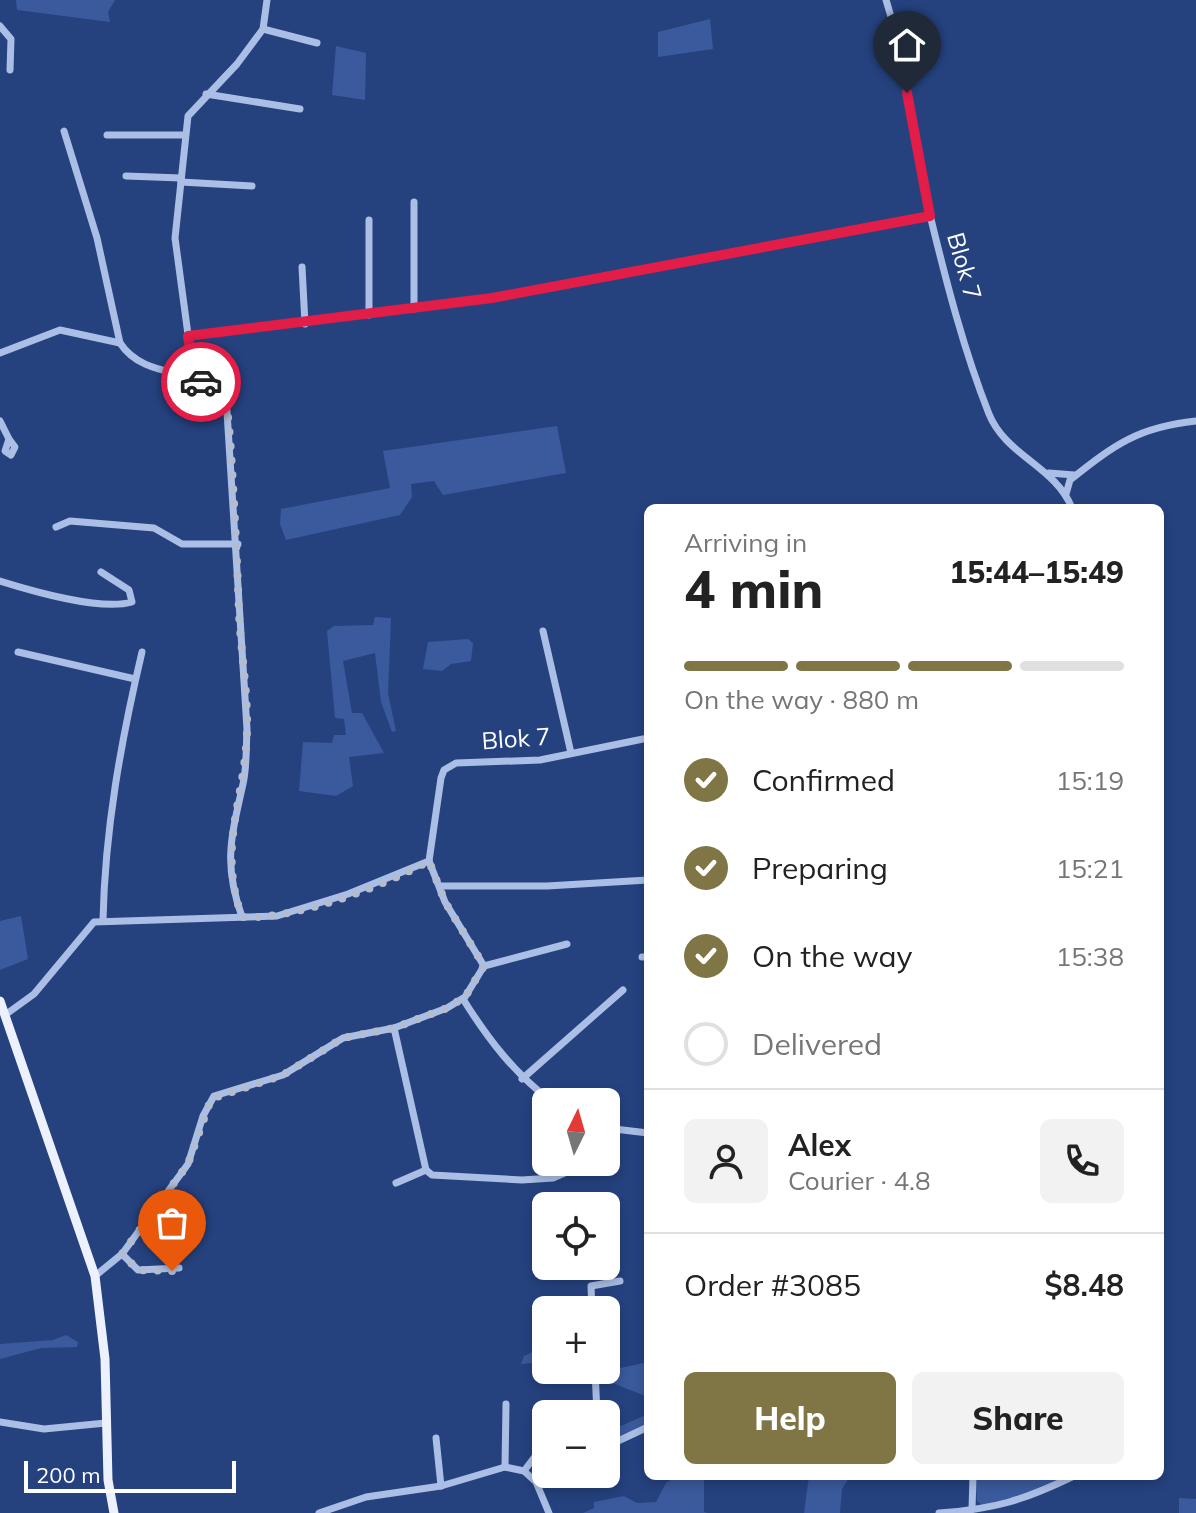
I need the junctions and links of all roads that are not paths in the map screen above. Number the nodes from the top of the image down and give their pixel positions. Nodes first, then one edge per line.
1 (886, 0) edge
2 (266, 1) edge
3 (0, 26) edge
4 (263, 29) junction
5 (317, 43) dead end
6 (10, 70) dead end
7 (206, 94) junction
8 (300, 109) dead end
9 (64, 131) dead end
10 (107, 135) dead end
11 (184, 135) junction
12 (126, 176) dead end
13 (181, 180) junction
14 (252, 186) dead end
15 (414, 202) dead end
16 (930, 216) junction
17 (369, 220) dead end
18 (302, 267) dead end
19 (414, 309) junction
20 (369, 315) junction
21 (305, 324) junction
22 (188, 336) junction
23 (120, 343) junction
24 (0, 353) edge
25 (194, 379) junction
26 (0, 421) edge
27 (1196, 421) edge
28 (9, 439) dead end
29 (1049, 473) junction
30 (1077, 475) junction
31 (1066, 494) junction
32 (1070, 504) edge
33 (56, 527) dead end
34 (238, 544) junction
35 (101, 572) dead end
36 (0, 581) edge
37 (543, 631) dead end
38 (18, 652) dead end
39 (142, 652) dead end
40 (135, 679) junction
41 (644, 739) edge
42 (571, 753) junction
43 (429, 861) junction
44 (644, 880) edge
45 (440, 886) junction
46 (242, 917) junction
47 (103, 920) junction
48 (567, 944) dead end
49 (484, 966) junction
50 (623, 990) dead end
51 (463, 999) junction
52 (0, 1001) edge
53 (5, 1015) junction
54 (394, 1028) junction
55 (522, 1079) junction
56 (534, 1088) edge
57 (620, 1130) edge
58 (644, 1133) edge
59 (426, 1170) junction
60 (554, 1176) edge
61 (396, 1183) dead end
62 (122, 1254) junction
63 (179, 1268) dead end
64 (95, 1276) junction
65 (620, 1281) dead end
66 (591, 1296) edge
67 (506, 1404) dead end
68 (0, 1422) edge
69 (106, 1423) junction
70 (644, 1429) edge
71 (436, 1438) dead end
72 (620, 1440) edge
73 (532, 1460) edge
74 (505, 1467) junction
75 (524, 1471) junction
76 (973, 1480) edge
77 (1066, 1480) edge
78 (441, 1486) junction
79 (972, 1509) junction
80 (114, 1513) edge
81 (319, 1513) edge
82 (549, 1513) edge
83 (939, 1513) edge

1 - 16 street, Blok 7
2 - 4 street
3 - 6 street
4 - 5 street
4 - 7 street
7 - 8 street
7 - 11 street
9 - 23 street
10 - 11 street
11 - 13 street
12 - 13 street
13 - 14 street
13 - 22 street
15 - 19 street
16 - 19 street
16 - 29 street, Blok 7
17 - 20 street
18 - 21 street
19 - 20 street
20 - 21 street
21 - 22 street
22 - 25 street
23 - 24 street
23 - 25 street
25 - 34 street
26 - 28 street
27 - 30 street
29 - 30 street
29 - 31 street, Blok 7
30 - 31 street
31 - 32 street, Blok 7
33 - 34 street
34 - 46 street
35 - 36 street
37 - 42 street
38 - 40 street
39 - 40 street
40 - 47 street
41 - 42 street, Blok 7
42 - 43 street, Blok 7
43 - 45 street
43 - 46 street
44 - 45 street
45 - 49 street
46 - 47 street
47 - 53 street
48 - 49 street
49 - 51 street
50 - 55 street
51 - 54 street
51 - 55 street
52 - 53 main road
53 - 64 main road
54 - 59 street
54 - 62 street
55 - 56 street
57 - 58 street
59 - 60 street
59 - 61 street
62 - 63 street
62 - 64 street
64 - 69 main road
65 - 66 street
67 - 74 street
68 - 69 street
69 - 80 main road
70 - 72 street
71 - 78 street
73 - 75 street
74 - 75 street
74 - 78 street
75 - 82 street
76 - 79 street
77 - 79 street
78 - 81 street
79 - 83 street

